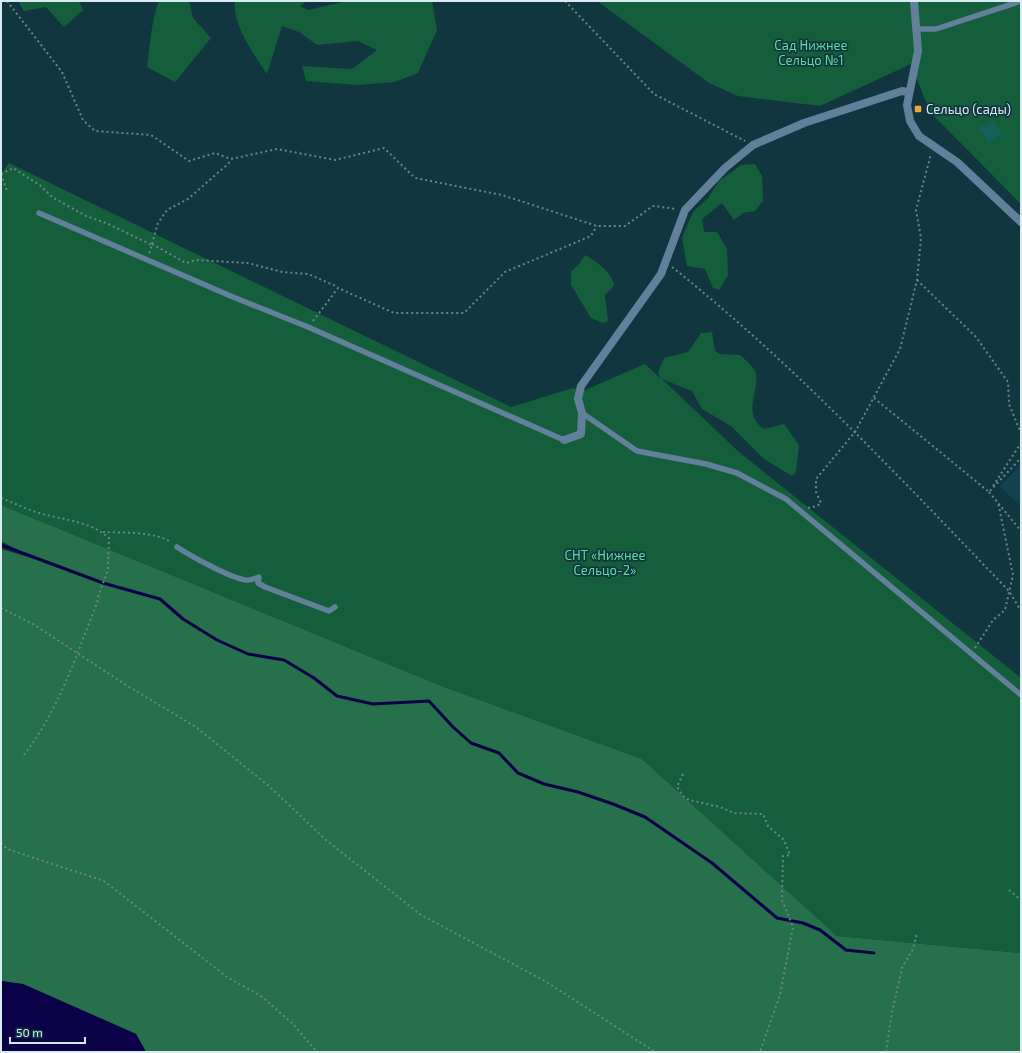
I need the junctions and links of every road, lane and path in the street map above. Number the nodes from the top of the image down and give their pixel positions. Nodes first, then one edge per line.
1 (7, 1) edge
2 (565, 1) edge
3 (914, 1) edge
4 (1021, 2) edge
5 (917, 29) junction
6 (908, 92) junction
7 (753, 145) junction
8 (934, 146) junction
9 (231, 159) junction
10 (1, 174) edge
11 (7, 191) dead end
12 (685, 210) junction
13 (39, 213) dead end
14 (1021, 222) edge
15 (597, 226) junction
16 (152, 245) junction
17 (146, 260) junction
18 (665, 263) junction
19 (917, 280) junction
20 (338, 288) junction
21 (308, 327) junction
22 (874, 398) junction
23 (582, 413) junction
24 (855, 432) junction
25 (1021, 433) edge
26 (564, 440) joint
27 (1021, 443) edge
28 (1021, 458) edge
29 (989, 492) junction
30 (1, 498) edge
31 (998, 502) junction
32 (798, 509) junction
33 (1021, 531) edge
34 (102, 532) junction
35 (177, 546) joint
36 (1009, 591) junction
37 (335, 607) dead end
38 (1, 608) edge
39 (1021, 611) edge
40 (77, 652) junction
41 (971, 654) junction
42 (1021, 696) edge
43 (23, 756) dead end
44 (683, 774) dead end
45 (1, 843) edge
46 (1010, 890) dead end
47 (1021, 900) edge
48 (917, 933) dead end
49 (317, 1052) edge
50 (655, 1052) edge
51 (760, 1052) edge
52 (886, 1052) edge

1 - 9 path
2 - 7 path
3 - 5 street
4 - 5 lane
5 - 6 street
6 - 7 street
6 - 8 street
7 - 12 street
8 - 14 street
8 - 19 path
9 - 15 path
9 - 16 path
10 - 11 path
10 - 16 path
12 - 15 path
12 - 18 street
13 - 17 lane
15 - 20 path
16 - 17 path
16 - 20 path
17 - 21 lane
18 - 23 street
18 - 24 path
19 - 22 path
19 - 25 path
20 - 21 path
21 - 26 lane
22 - 24 path
22 - 29 path
23 - 26 street
23 - 32 lane
24 - 32 path
24 - 36 path
27 - 29 path
28 - 29 path
29 - 31 path
30 - 34 path
31 - 33 path
31 - 36 path
32 - 41 lane
34 - 35 path
34 - 40 path
35 - 37 lane
36 - 39 path
36 - 41 path
38 - 40 path
40 - 43 path
40 - 50 path
41 - 42 lane
44 - 51 path
45 - 49 path
46 - 47 path
48 - 52 path

